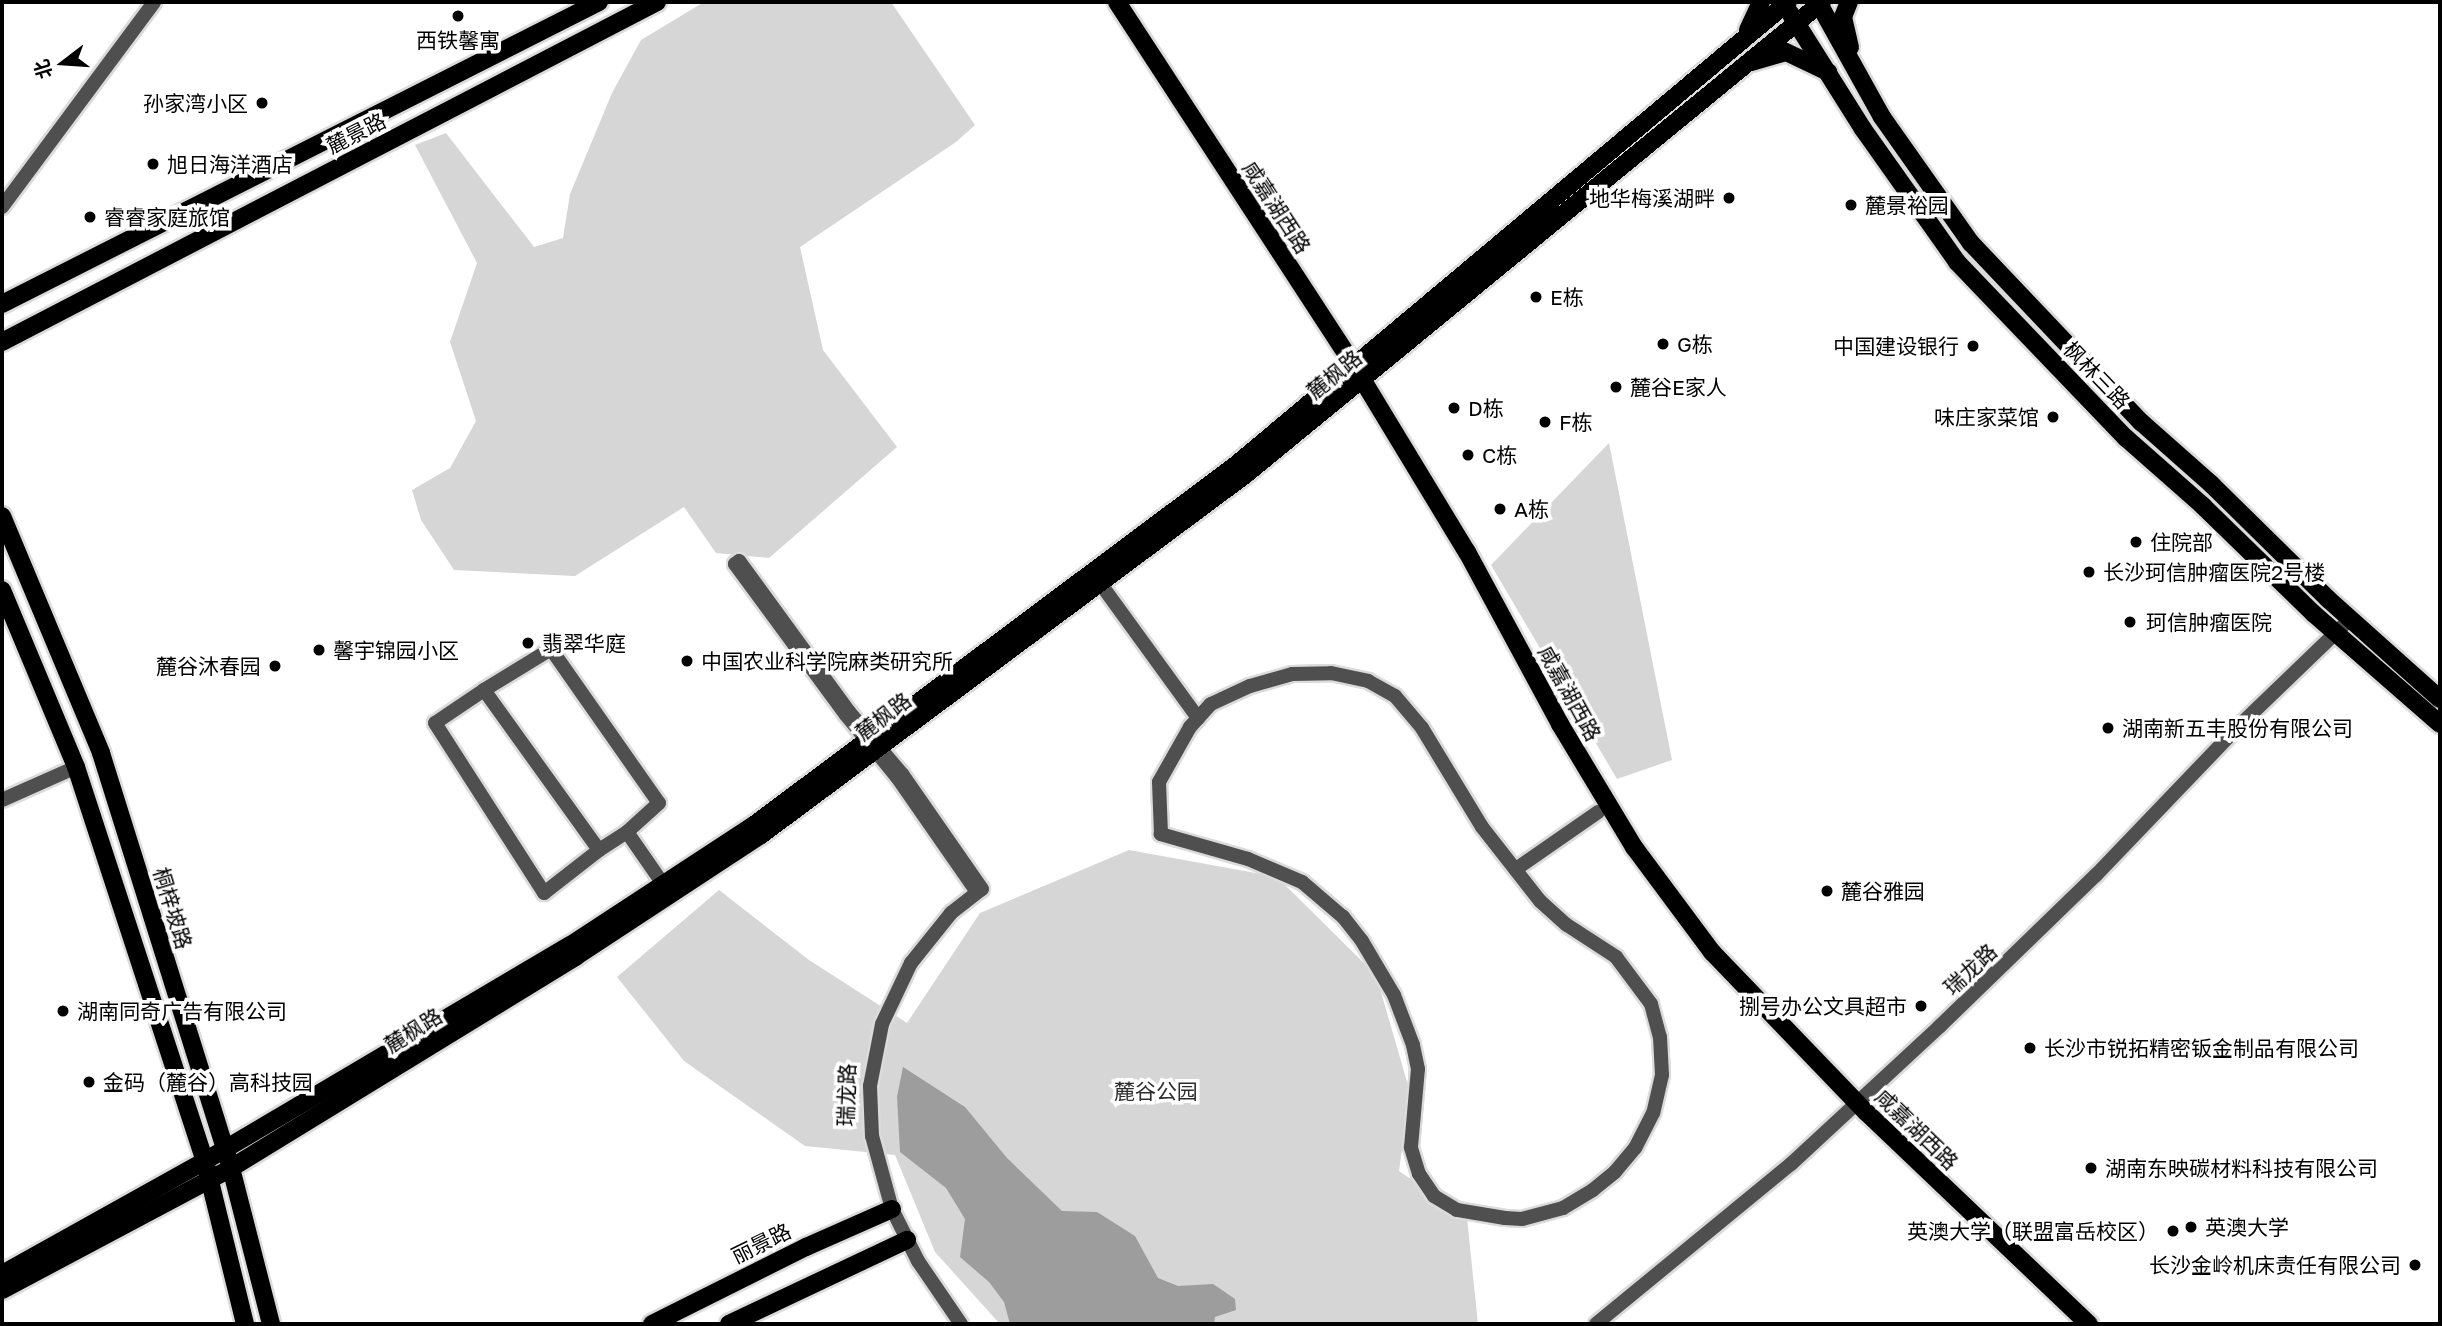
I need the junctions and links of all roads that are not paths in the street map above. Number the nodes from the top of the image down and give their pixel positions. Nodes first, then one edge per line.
1 (154, 2) edge
2 (599, 2) edge
3 (657, 2) edge
4 (1102, 2) edge
5 (1117, 2) edge
6 (1761, 2) edge
7 (1849, 2) edge
8 (1785, 3) edge
9 (1820, 3) edge
10 (1796, 21) junction
11 (1743, 39) junction
12 (1745, 64) junction
13 (1854, 68) junction
14 (1828, 72) junction
15 (2, 207) edge
16 (2, 303) edge
17 (2, 342) edge
18 (1355, 378) junction
19 (2, 516) edge
20 (1100, 583) junction
21 (2, 590) edge
22 (2353, 622) junction
23 (2339, 636) junction
24 (484, 690) junction
25 (2440, 699) edge
26 (1198, 718) junction
27 (2440, 724) edge
28 (873, 743) junction
29 (76, 767) junction
30 (2, 800) edge
31 (1598, 812) junction
32 (627, 832) junction
33 (599, 850) junction
34 (1516, 869) junction
35 (663, 884) junction
36 (1856, 1110) junction
37 (225, 1149) junction
38 (231, 1168) junction
39 (207, 1170) junction
40 (889, 1210) junction
41 (903, 1242) junction
42 (2, 1274) edge
43 (2, 1290) edge
44 (245, 1324) edge
45 (271, 1324) edge
46 (652, 1324) edge
47 (729, 1324) edge
48 (952, 1324) edge
49 (961, 1324) edge
50 (1596, 1324) edge
51 (1608, 1324) edge
52 (2072, 1324) edge
53 (2089, 1324) edge

1 - 15 street
2 - 16 main road, 麓景路
3 - 17 main road, 麓景路
4 - 18 main road, 咸嘉湖西路
5 - 18 main road, 咸嘉湖西路
6 - 11 main road
7 - 13 main road
8 - 10 main road, 枫林三路
8 - 11 main road
9 - 10 main road, 麓枫路
9 - 13 main road, 枫林三路
10 - 12 main road, 麓枫路
10 - 14 main road, 枫林三路
11 - 18 main road
12 - 14 main road
12 - 18 main road, 麓枫路
13 - 22 main road, 枫林三路
14 - 23 main road, 枫林三路
18 - 20 main road, 麓枫路
18 - 28 main road
18 - 31 main road, 咸嘉湖西路
18 - 36 main road, 咸嘉湖西路
19 - 37 main road, 桐梓坡路
20 - 26 street
20 - 28 main road, 麓枫路
21 - 29 main road
22 - 23 street, 瑞龙路
22 - 25 main road, 枫林三路
23 - 27 main road, 枫林三路
23 - 36 street, 瑞龙路
24 - 32 street
24 - 33 street
24 - 33 street
26 - 34 street
26 - 34 street
28 - 28 street
28 - 35 main road
28 - 38 main road, 麓枫路
28 - 40 street, 瑞龙路
29 - 30 street
29 - 39 main road
31 - 34 street
31 - 36 main road, 咸嘉湖西路
32 - 33 street
32 - 35 street
35 - 37 main road
36 - 50 street, 瑞龙路
36 - 51 street, 瑞龙路
36 - 52 main road, 咸嘉湖西路
36 - 53 main road, 咸嘉湖西路
37 - 38 main road, 桐梓坡路
37 - 39 main road
38 - 39 main road, 麓枫路
38 - 45 main road, 桐梓坡路
39 - 42 main road
39 - 43 main road, 麓枫路
39 - 44 main road
40 - 41 street, 瑞龙路
40 - 46 main road, 丽景路
41 - 47 main road
41 - 48 street, 瑞龙路
41 - 49 street, 瑞龙路

